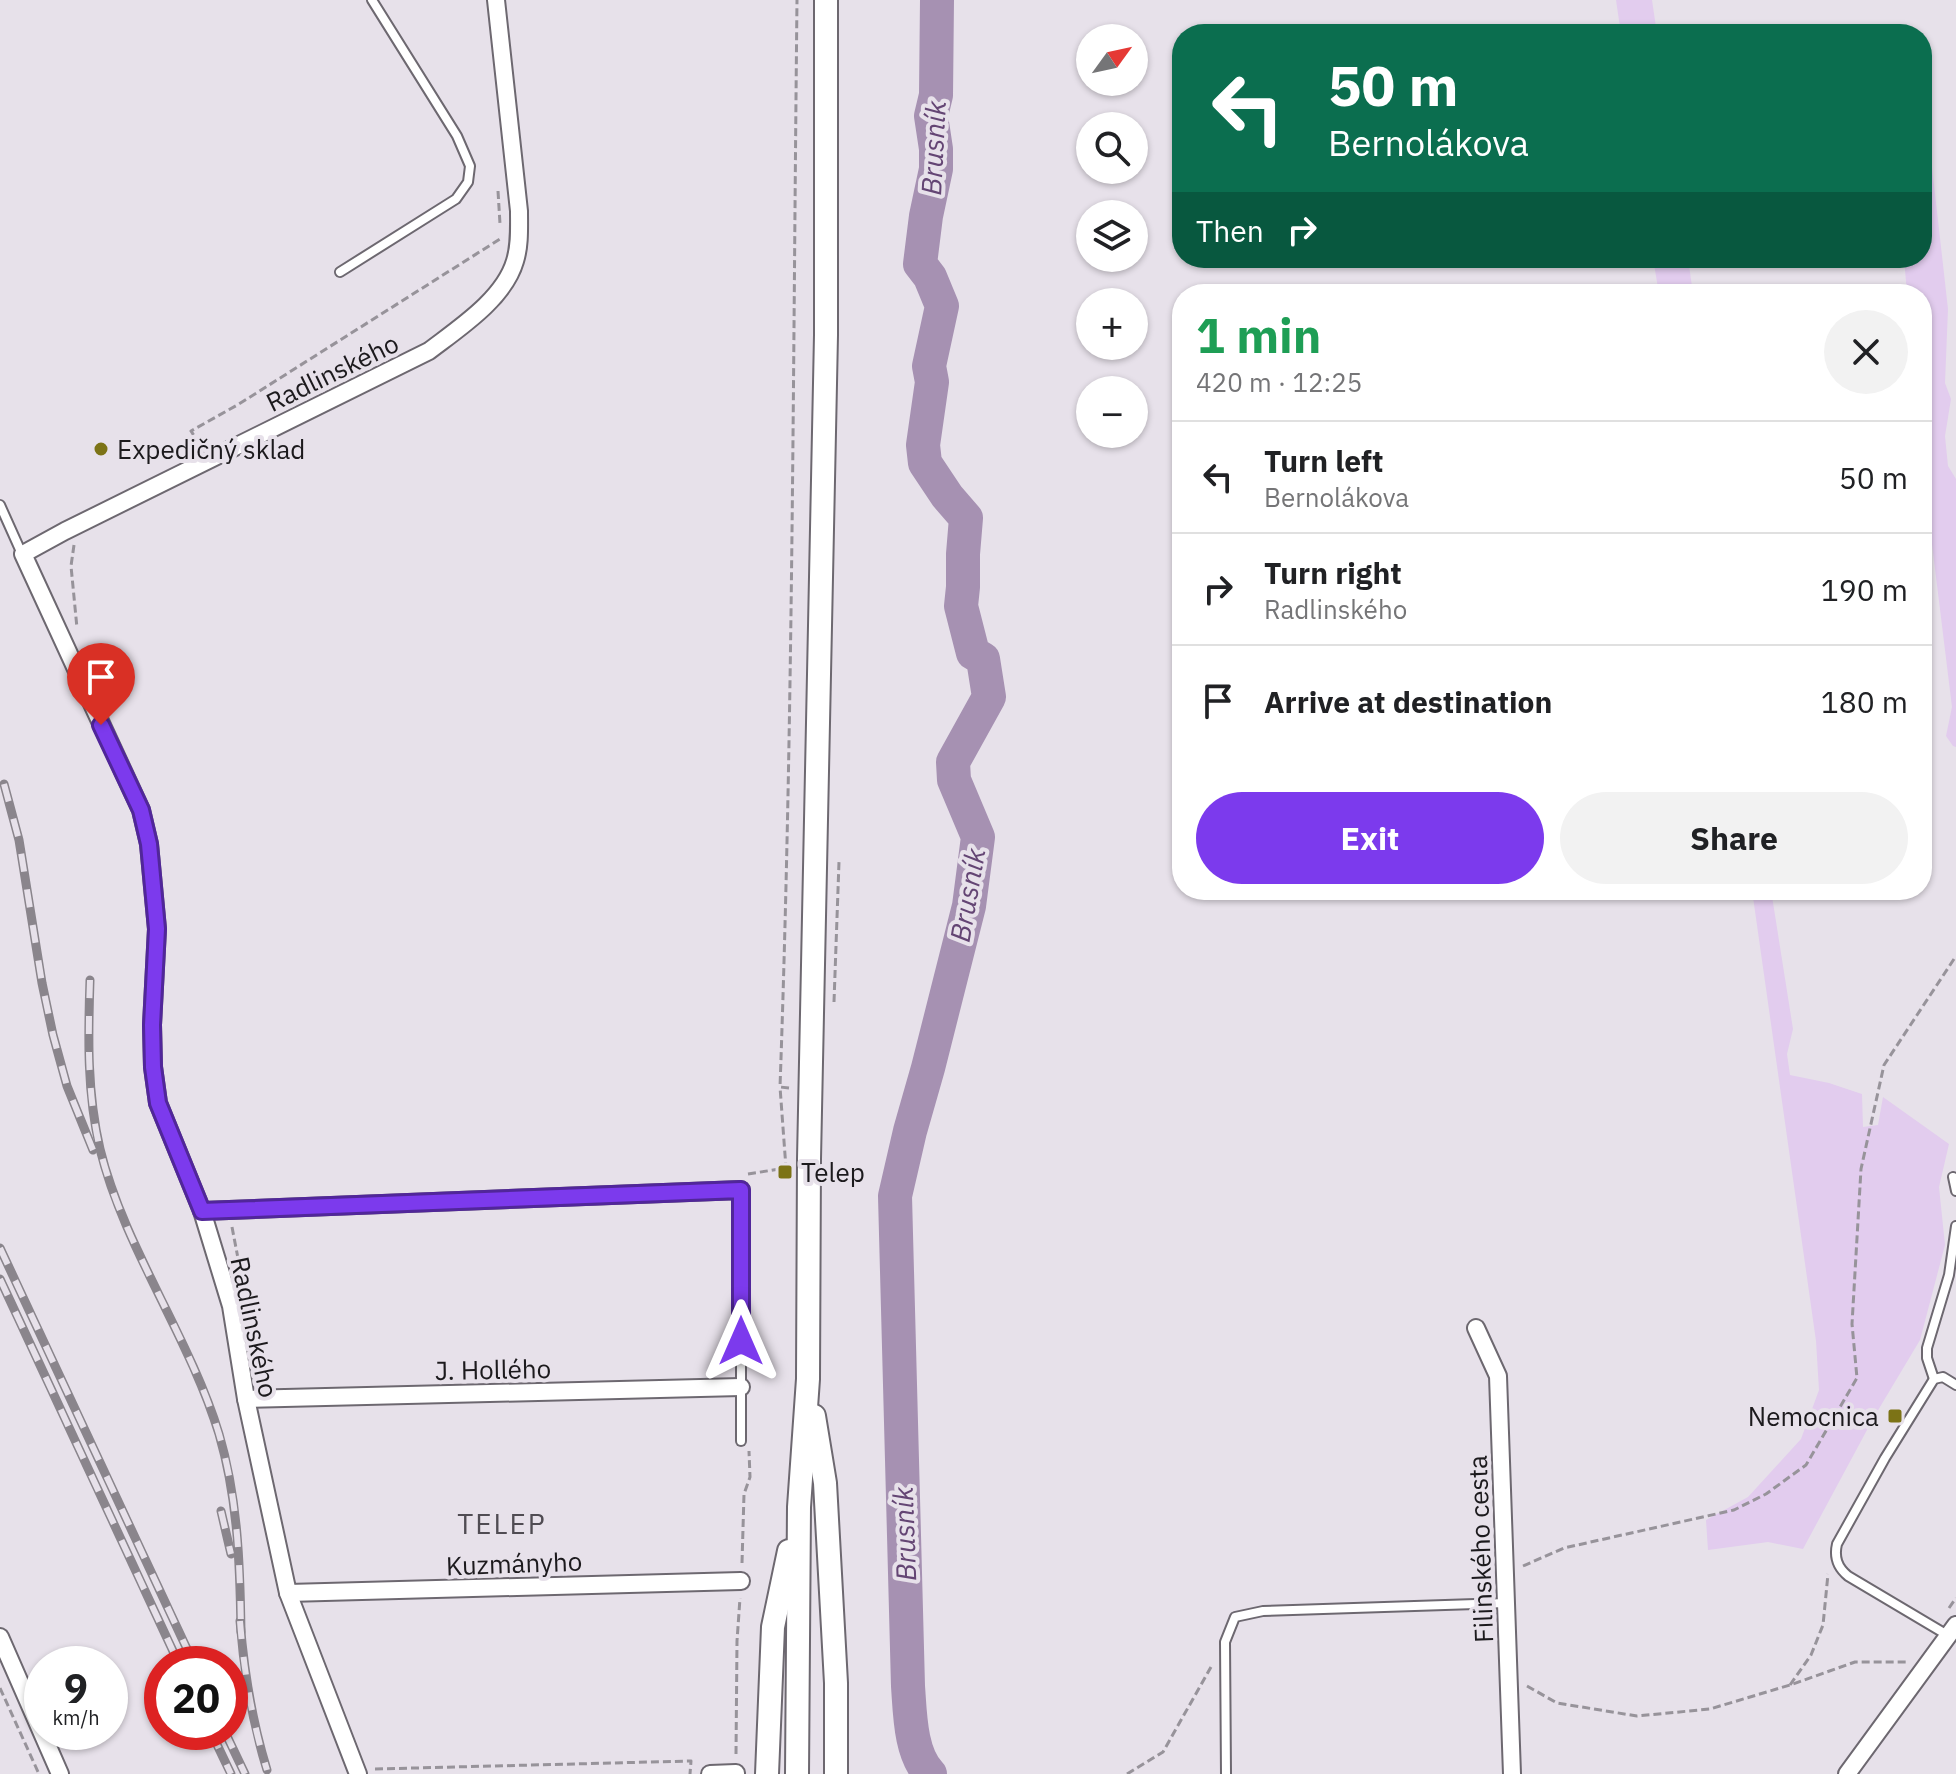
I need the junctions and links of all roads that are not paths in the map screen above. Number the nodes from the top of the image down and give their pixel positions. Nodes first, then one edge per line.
1 (372, 0) edge
2 (496, 0) edge
3 (826, 0) edge
4 (340, 272) dead end
5 (0, 505) edge
6 (23, 554) junction
7 (1953, 1177) dead end
8 (741, 1190) joint
9 (1956, 1191) edge
10 (202, 1211) junction
11 (1956, 1226) edge
12 (1476, 1328) dead end
13 (808, 1379) junction
14 (1934, 1379) junction
15 (1956, 1385) edge
16 (741, 1387) junction
17 (246, 1399) junction
18 (741, 1441) road end
19 (799, 1507) junction
20 (741, 1581) road end
21 (288, 1593) junction
22 (1507, 1603) junction
23 (1952, 1630) edge
24 (0, 1637) edge
25 (736, 1773) edge
26 (60, 1774) edge
27 (358, 1774) edge
28 (710, 1774) edge
29 (767, 1774) edge
30 (797, 1774) edge
31 (836, 1774) edge
32 (1226, 1774) edge
33 (1512, 1774) edge
34 (1847, 1774) edge

1 - 4 lane
2 - 6 street, Radlinského
3 - 13 main road
5 - 6 lane
6 - 10 street, Radlinského
7 - 9 lane
8 - 10 street
8 - 16 lane
10 - 17 street, Radlinského
11 - 14 lane
12 - 22 street, Filinského cesta
13 - 19 main road
13 - 31 main road
14 - 15 lane
14 - 23 lane
16 - 17 street, J. Hollého
16 - 18 lane
17 - 21 street, Radlinského
19 - 29 main road
19 - 30 main road
20 - 21 street, Kuzmányho
21 - 27 street, Radlinského
22 - 32 lane
22 - 33 street, Filinského cesta
23 - 34 street
24 - 26 street
25 - 28 street

